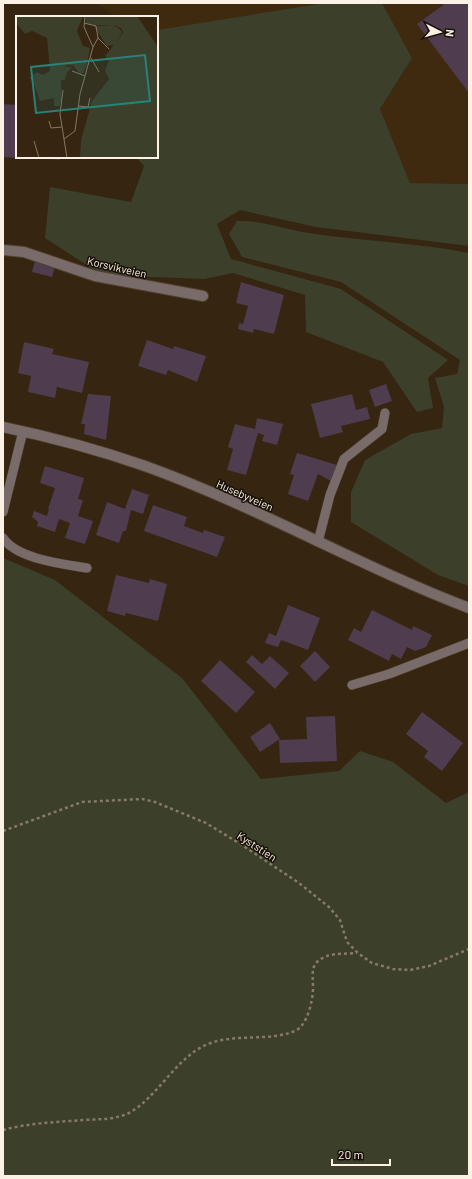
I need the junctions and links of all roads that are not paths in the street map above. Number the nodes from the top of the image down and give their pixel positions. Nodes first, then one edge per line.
1 (3, 250) edge
2 (203, 296) dead end
3 (385, 413) dead end
4 (3, 427) edge
5 (23, 431) junction
6 (3, 512) edge
7 (3, 538) edge
8 (318, 542) junction
9 (87, 568) dead end
10 (469, 608) edge
11 (469, 643) edge
12 (352, 685) dead end

1 - 2 street, Korsvikveien
3 - 8 lane
4 - 5 street, Husebyveien
5 - 6 lane
5 - 8 street, Husebyveien
7 - 9 lane
8 - 10 street, Husebyveien
11 - 12 lane

